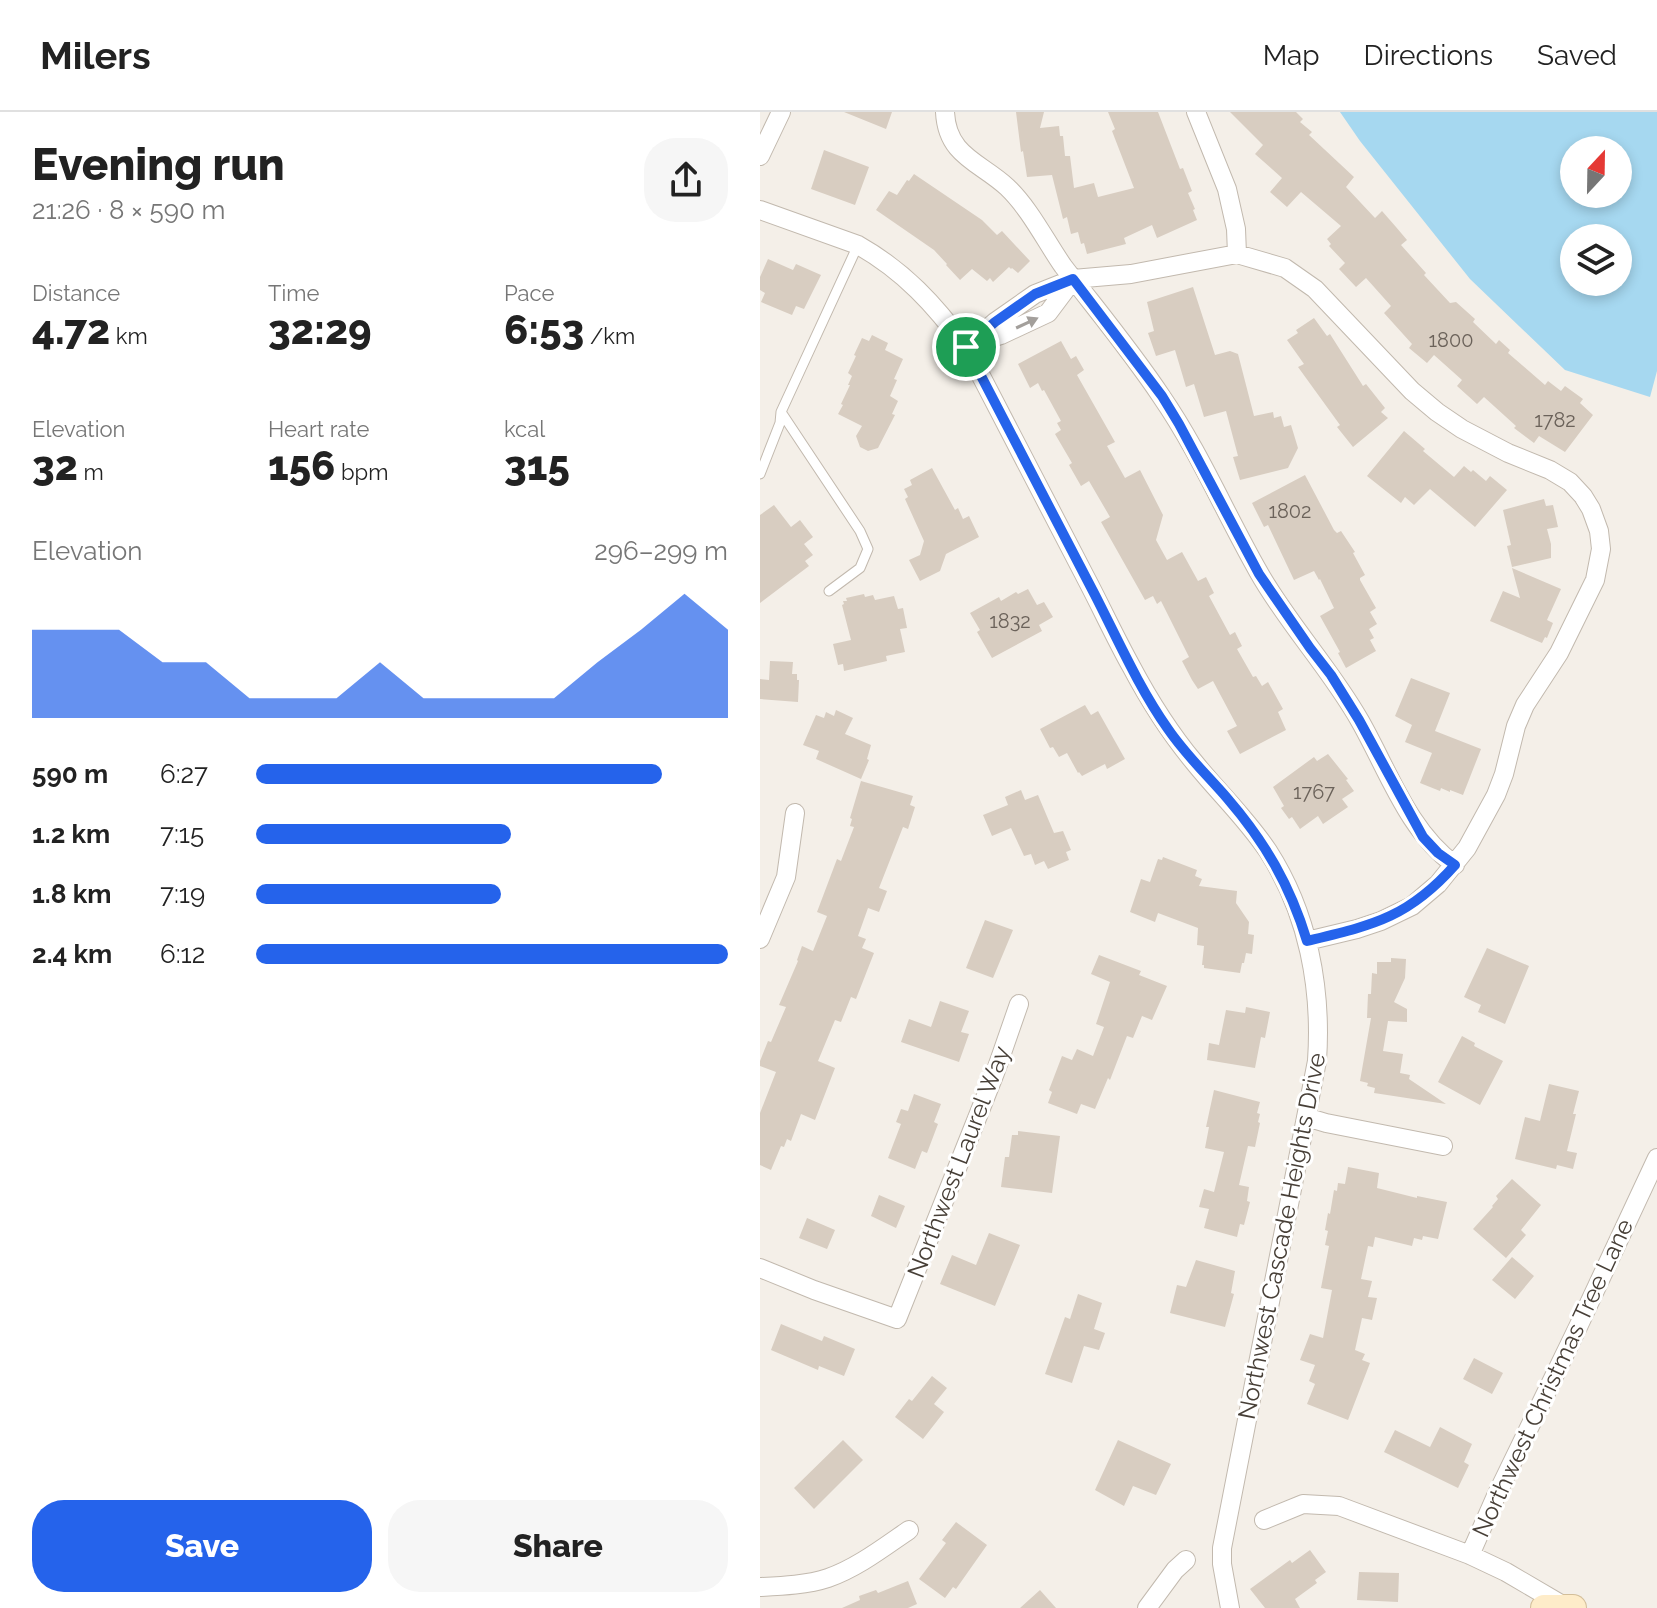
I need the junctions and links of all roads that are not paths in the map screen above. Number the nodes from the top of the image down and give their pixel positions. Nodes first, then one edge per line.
1 (781, 112) edge
2 (945, 112) edge
3 (1196, 112) edge
4 (760, 156) edge
5 (760, 210) edge
6 (858, 245) junction
7 (1237, 254) junction
8 (1073, 279) junction
9 (966, 347) junction
10 (781, 412) junction
11 (760, 474) edge
12 (829, 591) dead end
13 (795, 813) dead end
14 (1455, 865) junction
15 (760, 939) edge
16 (1307, 941) junction
17 (1019, 1004) dead end
18 (1306, 1117) junction
19 (1443, 1146) dead end
20 (1657, 1158) edge
21 (760, 1268) edge
22 (1264, 1520) dead end
23 (909, 1530) dead end
24 (1470, 1555) junction
25 (1186, 1560) dead end
26 (760, 1587) edge
27 (1147, 1608) edge
28 (1230, 1608) edge
29 (1544, 1608) edge
30 (1566, 1608) edge
31 (1573, 1608) edge

1 - 4 street
2 - 8 street
3 - 7 street
5 - 6 street, Northwest Cascade Heights Drive
6 - 9 street, Northwest Cascade Heights Drive
6 - 10 lane
7 - 8 street
7 - 14 street
8 - 9 street
8 - 14 street
9 - 16 street, Northwest Cascade Heights Drive
10 - 11 lane
10 - 12 lane
13 - 15 street
14 - 16 street
16 - 18 street, Northwest Cascade Heights Drive
17 - 21 street, Northwest Laurel Way
18 - 19 street
18 - 28 street, Northwest Cascade Heights Drive
20 - 24 street, Northwest Christmas Tree Lane
22 - 24 street
23 - 26 street
24 - 30 street
25 - 27 street
29 - 30 street
30 - 31 street

